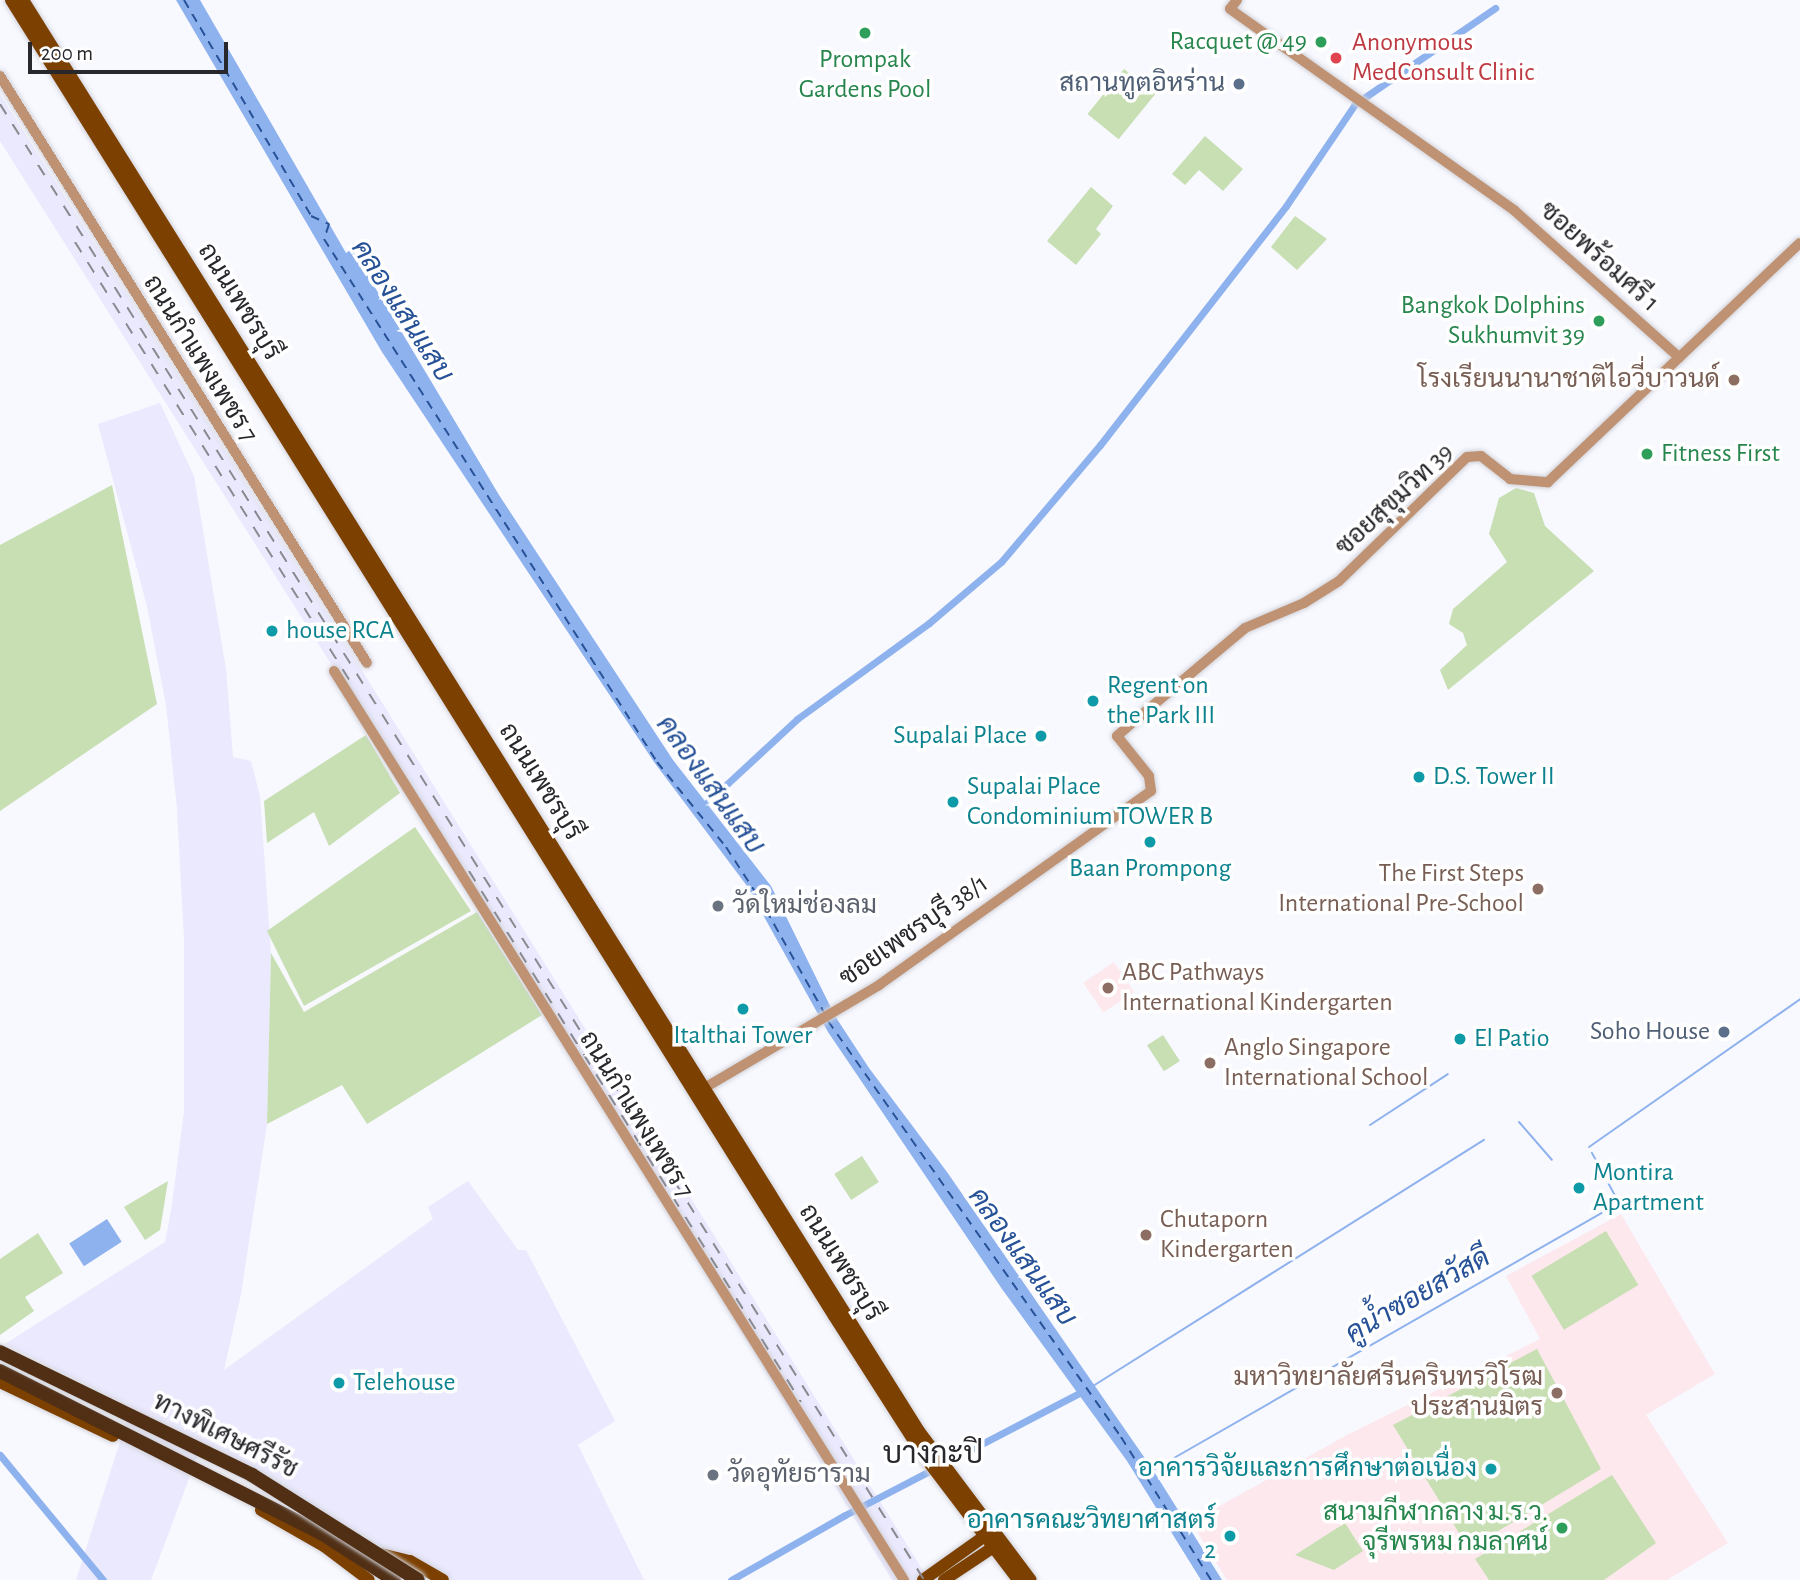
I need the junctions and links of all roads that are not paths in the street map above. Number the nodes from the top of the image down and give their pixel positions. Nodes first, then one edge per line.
1 (11, 0) edge
2 (23, 0) edge
3 (1237, 0) edge
4 (32, 24) junction
5 (0, 76) edge
6 (1800, 243) edge
7 (1679, 357) junction
8 (367, 663) dead end
9 (334, 671) dead end
10 (1151, 791) joint
11 (699, 1091) junction
12 (0, 1352) edge
13 (0, 1359) edge
14 (0, 1371) edge
15 (0, 1382) edge
16 (936, 1465) junction
17 (985, 1535) junction
18 (997, 1544) junction
19 (374, 1553) junction
20 (968, 1556) junction
21 (367, 1577) edge
22 (930, 1578) edge
23 (394, 1580) edge
24 (410, 1580) edge
25 (418, 1580) edge
26 (443, 1580) edge
27 (904, 1580) edge
28 (944, 1580) edge
29 (1018, 1580) edge
30 (1031, 1580) edge

1 - 4 main road, ถนนเพชรบุรี
2 - 4 main road, ถนนเพชรบุรี
3 - 7 street, ซอยพร้อมศรี 1
4 - 11 main road, ถนนเพชรบุรี
5 - 8 street, ถนนกำแพงเพชร 7
6 - 7 street, ซอยสุขุมวิท 39
7 - 10 street, ซอยสุขุมวิท 39
9 - 27 street, ถนนกำแพงเพชร 7
10 - 11 street, ซอยเพชรบุรี 38/1
11 - 16 main road, ถนนเพชรบุรี
12 - 25 highway, ทางพิเศษศรีรัช, bridge
13 - 19 main road
14 - 23 highway, ทางพิเศษศรีรัช
15 - 21 main road
16 - 17 main road, ถนนเพชรบุรี
16 - 18 main road, ถนนเพชรบุรี
17 - 18 main road, ถนนเพชรบุรี
17 - 20 main road
18 - 20 main road
18 - 29 main road, ถนนเพชรบุรี
18 - 30 main road, ถนนเพชรบุรี
19 - 24 main road
19 - 26 main road
20 - 22 main road
20 - 28 main road

